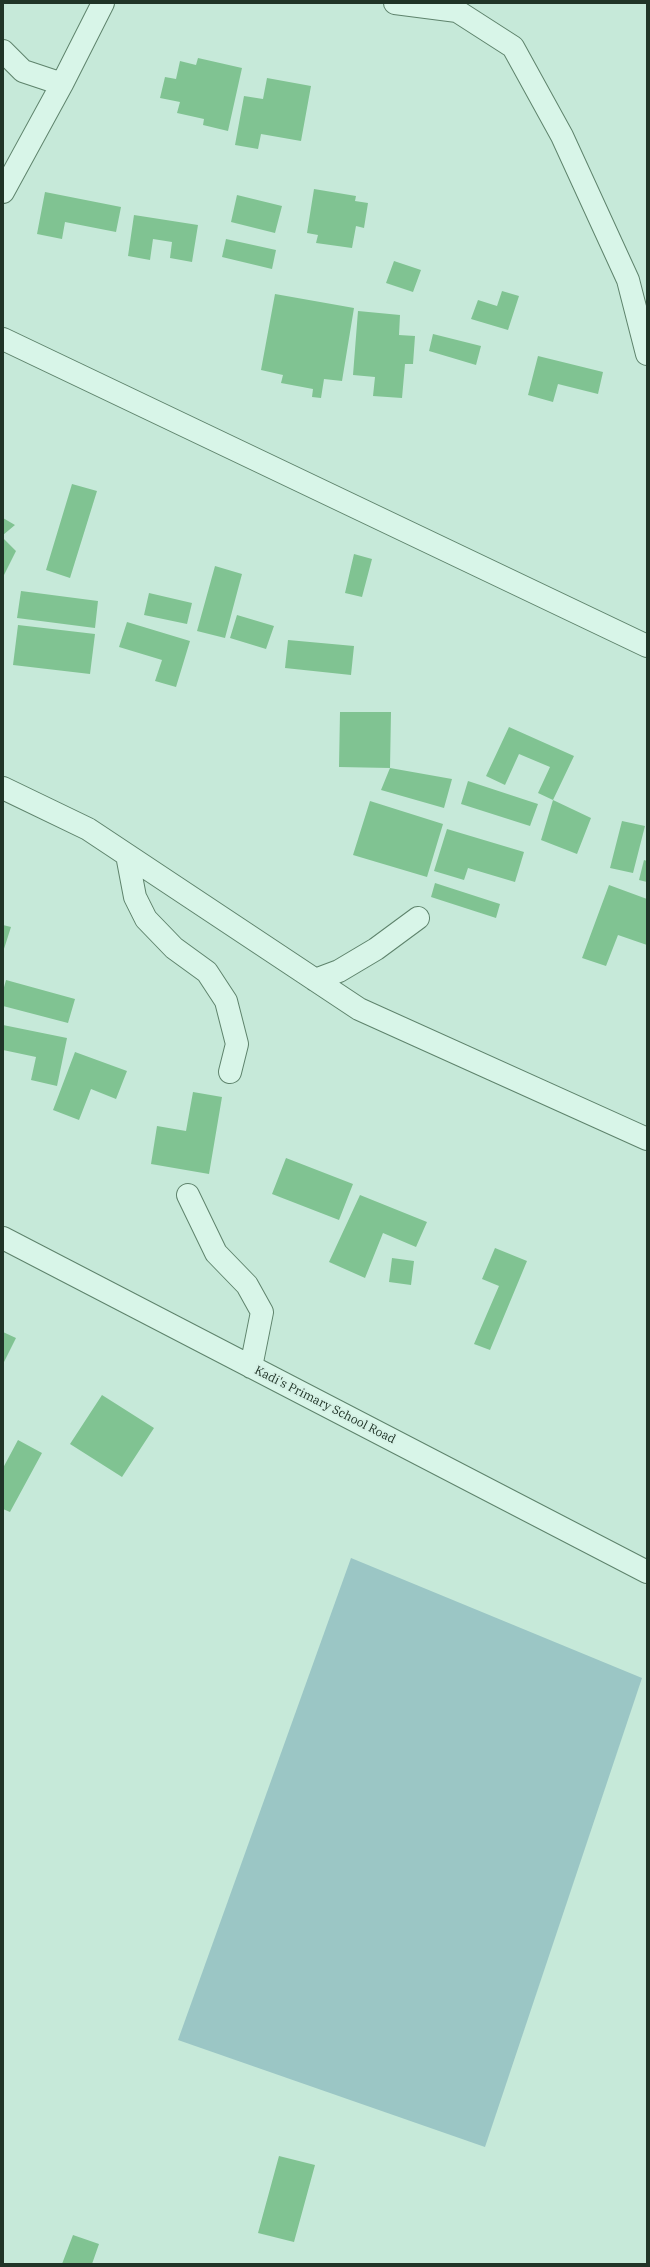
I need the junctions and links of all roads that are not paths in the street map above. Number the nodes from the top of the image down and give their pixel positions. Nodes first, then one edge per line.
1 (103, 3) edge
2 (395, 3) edge
3 (457, 7) edge
4 (3, 52) edge
5 (62, 84) junction
6 (3, 192) edge
7 (3, 339) edge
8 (647, 354) edge
9 (647, 646) edge
10 (3, 788) edge
11 (127, 855) junction
12 (418, 918) dead end
13 (315, 980) junction
14 (230, 1072) dead end
15 (647, 1138) edge
16 (188, 1195) dead end
17 (3, 1238) edge
18 (251, 1367) junction
19 (647, 1572) edge

1 - 5 street
2 - 3 street
3 - 8 street
4 - 5 street
5 - 6 street
7 - 9 street
10 - 11 street
11 - 13 street
11 - 14 street
12 - 13 street
13 - 15 street
16 - 18 street
17 - 18 street, Kadi's Primary School Road
18 - 19 street, Kadi's Primary School Road

